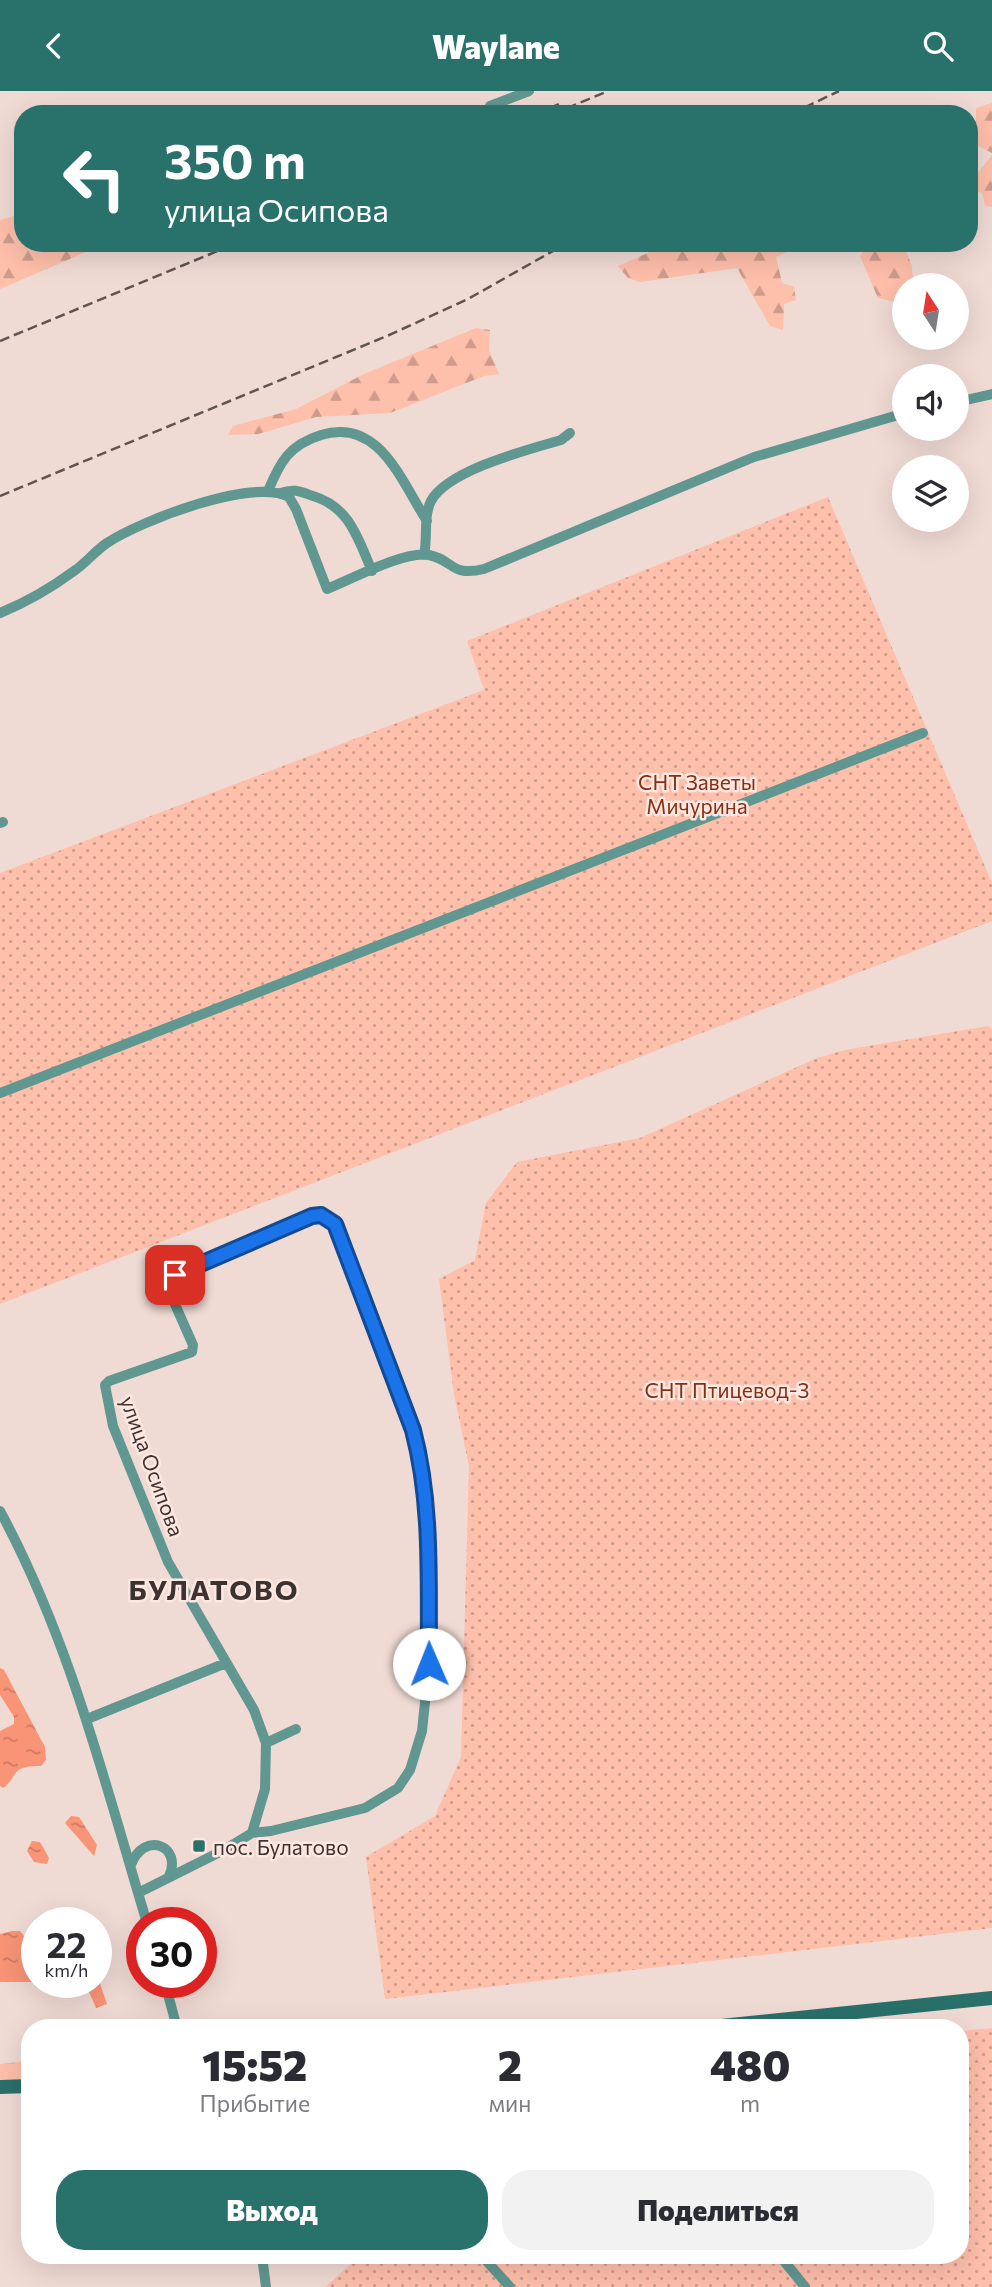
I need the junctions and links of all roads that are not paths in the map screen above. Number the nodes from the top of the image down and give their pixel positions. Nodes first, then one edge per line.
1 (529, 91) edge
2 (493, 105) edge
3 (992, 394) edge
4 (969, 399) edge
5 (892, 417) edge
6 (570, 433) dead end
7 (268, 491) junction
8 (281, 493) junction
9 (427, 521) junction
10 (424, 555) junction
11 (372, 571) junction
12 (0, 613) edge
13 (923, 733) dead end
14 (0, 1093) edge
15 (0, 1511) edge
16 (226, 1663) junction
17 (87, 1719) junction
18 (296, 1729) dead end
19 (267, 1743) junction
20 (251, 1833) junction
21 (131, 1865) junction
22 (169, 1876) junction
23 (138, 1893) junction
24 (142, 1907) edge
25 (169, 1998) edge
26 (992, 1998) edge
27 (175, 2019) edge
28 (789, 2019) edge
29 (21, 2086) edge
30 (0, 2087) edge
31 (263, 2264) edge
32 (489, 2264) edge
33 (786, 2264) edge
34 (267, 2287) edge
35 (510, 2287) edge
36 (805, 2287) edge

1 - 2 street
3 - 4 street
5 - 10 street
6 - 9 street
7 - 8 street
7 - 9 street
7 - 12 street
8 - 11 street
8 - 11 street
9 - 10 street
10 - 11 street
13 - 14 street
15 - 17 street
16 - 17 street
16 - 19 street, улица Осипова
16 - 20 street, улица Осипова
17 - 21 street
18 - 19 street
19 - 20 street, улица Осипова
20 - 22 street, улица Осипова
21 - 22 street
21 - 23 street
22 - 23 street, улица Осипова
23 - 24 street
25 - 27 street
26 - 28 main road
29 - 30 main road
31 - 34 street
32 - 35 street
33 - 36 street

